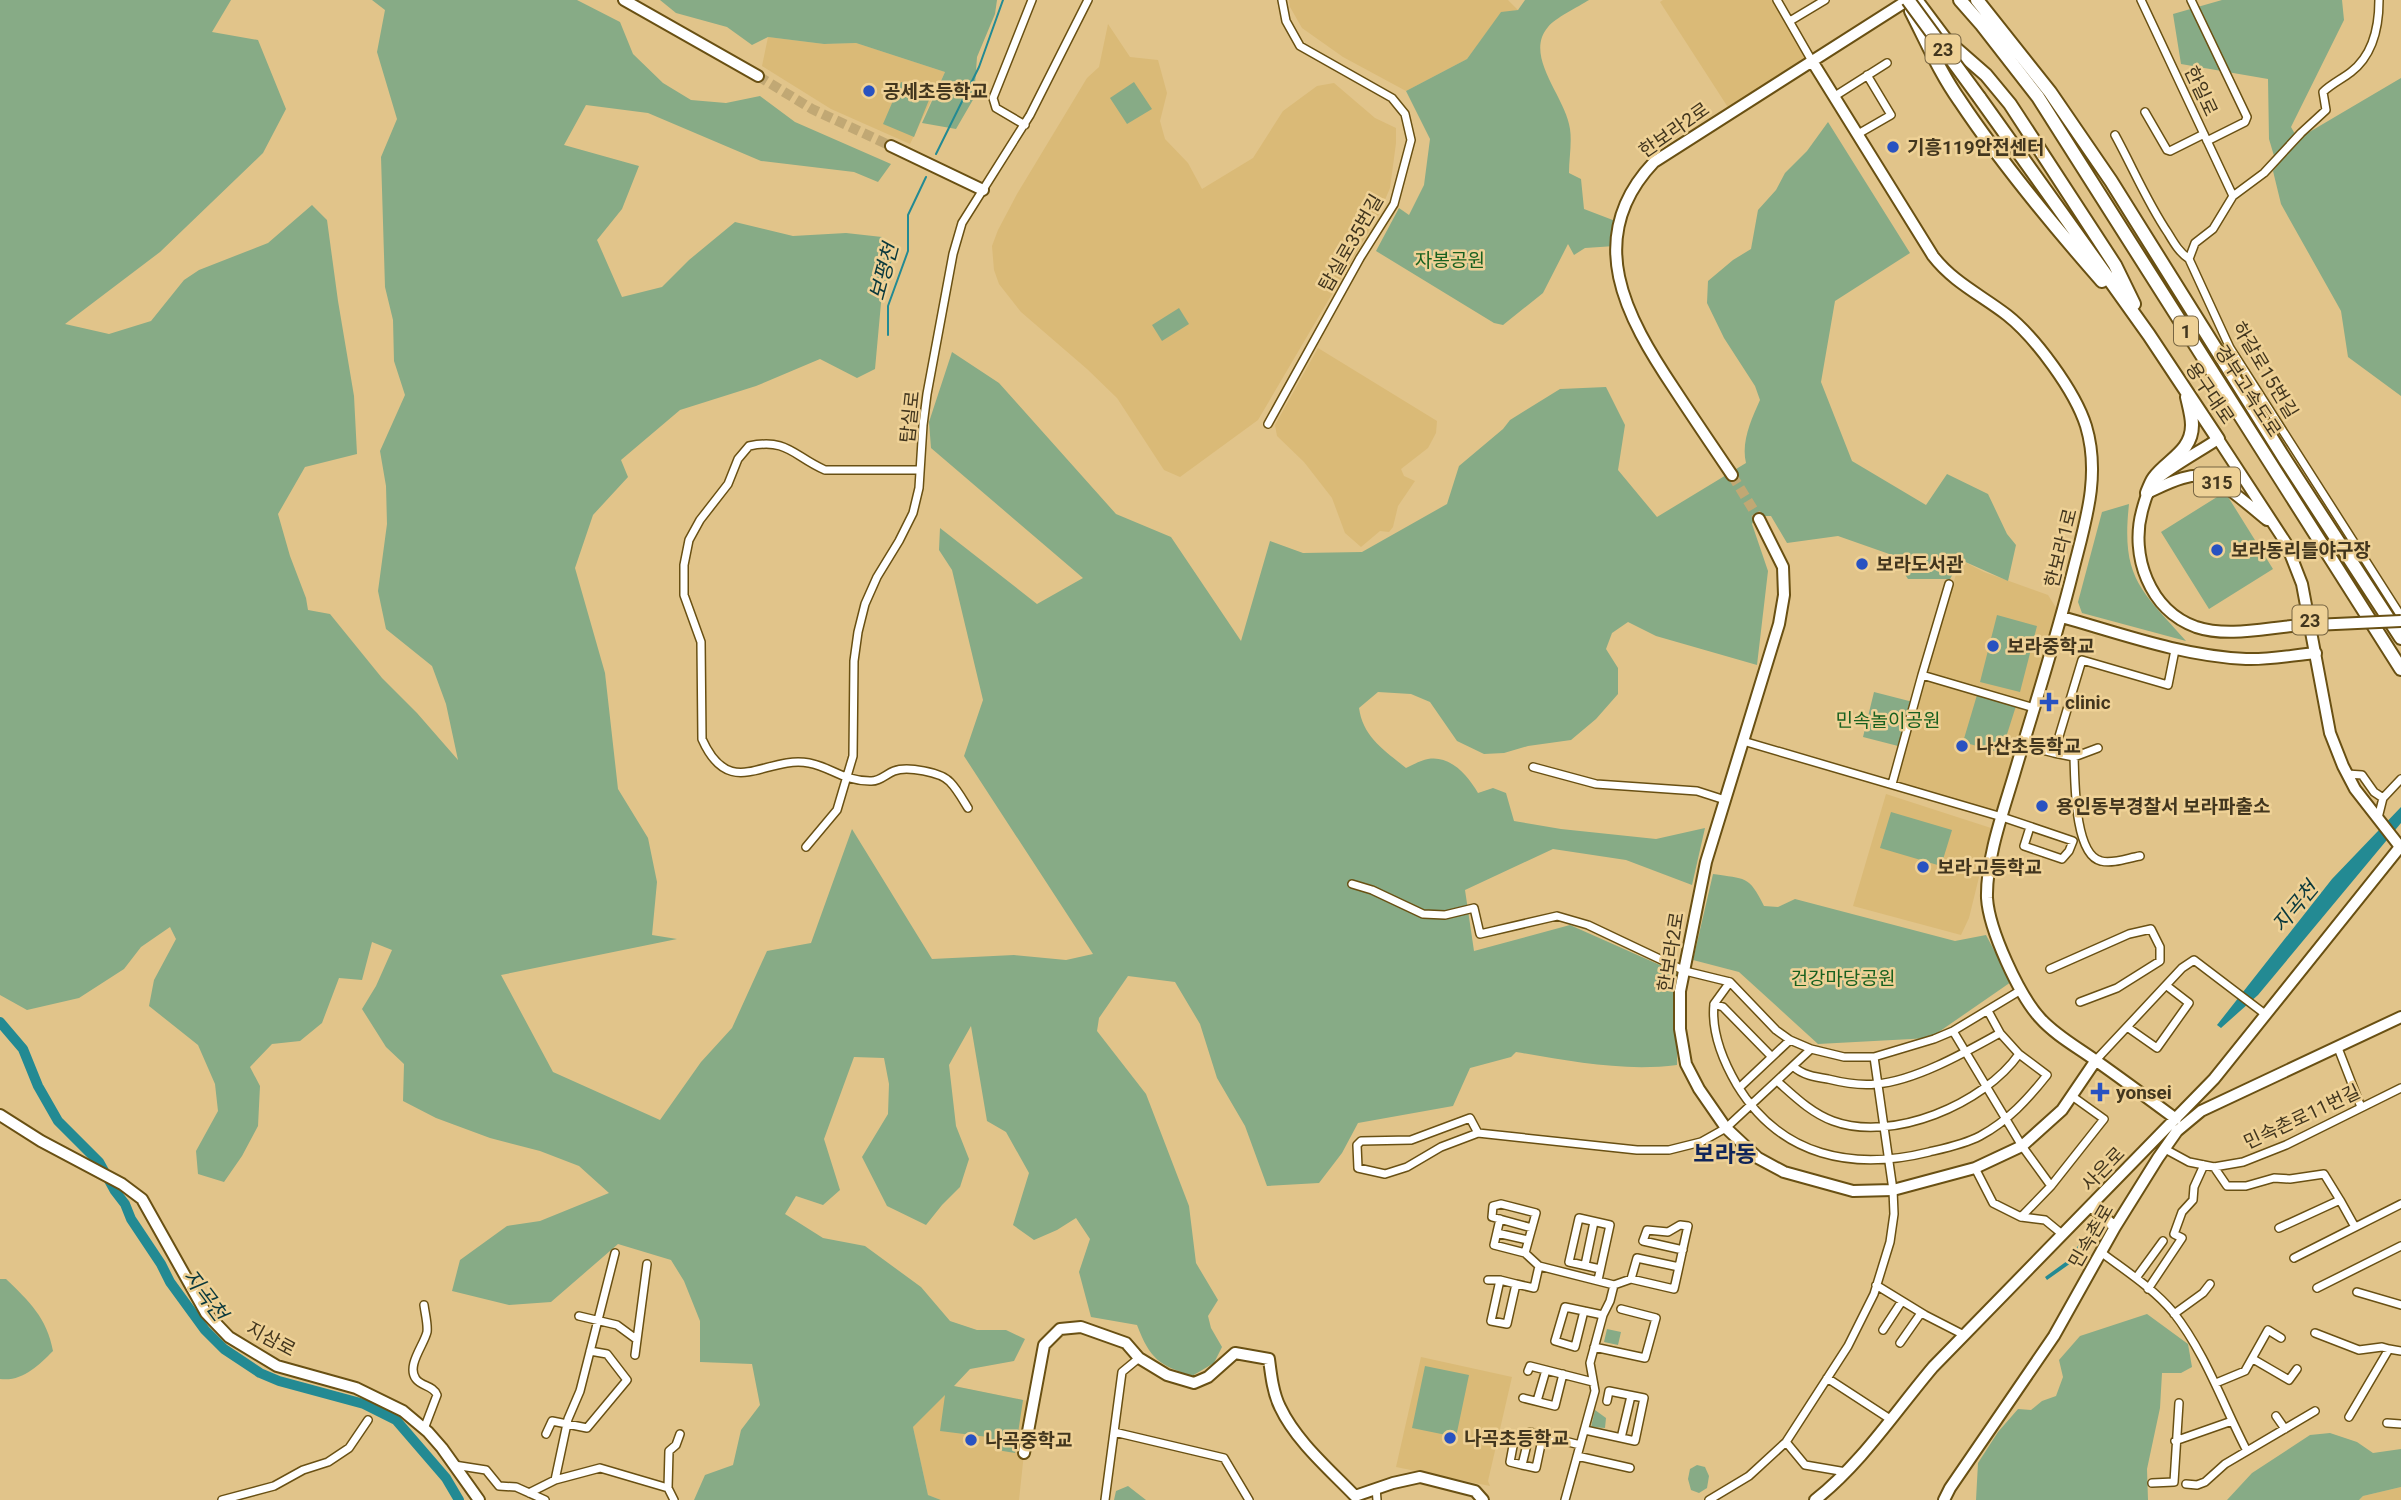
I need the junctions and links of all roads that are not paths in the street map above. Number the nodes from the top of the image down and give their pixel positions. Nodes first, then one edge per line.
1 (624, 0) edge
2 (1032, 0) edge
3 (1088, 0) edge
4 (1282, 0) edge
5 (1777, 0) edge
6 (1825, 0) edge
7 (1910, 0) edge
8 (1960, 0) edge
9 (1977, 0) edge
10 (2141, 0) edge
11 (2191, 0) edge
12 (2379, 0) edge
13 (1790, 21) junction
14 (1812, 61) junction
15 (1887, 63) dead end
16 (1867, 75) junction
17 (1986, 75) junction
18 (758, 76) tunnel mouth
19 (1835, 96) junction
20 (1960, 101) junction
21 (2145, 113) dead end
22 (1025, 125) junction
23 (1858, 134) junction
24 (2115, 135) dead end
25 (2205, 137) junction
26 (891, 146) tunnel mouth
27 (983, 190) junction
28 (2233, 196) junction
29 (2189, 259) junction
30 (2149, 335) junction
31 (2186, 393) junction
32 (1268, 424) dead end
33 (2218, 439) junction
34 (920, 470) junction
35 (1732, 475) tunnel mouth
36 (2147, 493) junction
37 (1759, 519) tunnel mouth
38 (2276, 527) junction
39 (1949, 584) dead end
40 (2062, 617) junction
41 (2401, 619) edge
42 (2401, 638) edge
43 (2175, 650) junction
44 (2316, 653) junction
45 (2401, 669) edge
46 (1923, 676) junction
47 (2034, 708) junction
48 (1743, 741) junction
49 (2023, 745) junction
50 (2098, 748) dead end
51 (2054, 753) junction
52 (2074, 757) junction
53 (1533, 767) dead end
54 (2347, 774) junction
55 (845, 779) junction
56 (2401, 779) edge
57 (1892, 784) junction
58 (2383, 797) junction
59 (1725, 800) junction
60 (968, 808) dead end
61 (2376, 815) junction
62 (2002, 817) junction
63 (2030, 827) junction
64 (2399, 846) edge
65 (806, 847) dead end
66 (2140, 856) dead end
67 (1352, 884) dead end
68 (2050, 969) dead end
69 (1685, 971) junction
70 (1730, 982) junction
71 (2167, 986) junction
72 (2021, 990) junction
73 (2080, 1002) dead end
74 (1714, 1004) junction
75 (1988, 1011) junction
76 (2262, 1012) junction
77 (2401, 1017) edge
78 (2127, 1027) junction
79 (1953, 1031) junction
80 (2000, 1033) junction
81 (1790, 1040) junction
82 (2338, 1048) junction
83 (1811, 1049) junction
84 (1966, 1052) junction
85 (2019, 1054) junction
86 (1772, 1057) junction
87 (1874, 1057) junction
88 (2096, 1060) junction
89 (1793, 1066) junction
90 (1777, 1081) junction
91 (1878, 1084) junction
92 (1739, 1088) junction
93 (1987, 1088) junction
94 (2401, 1088) edge
95 (2072, 1096) junction
96 (1752, 1104) junction
97 (2361, 1107) junction
98 (0, 1115) edge
99 (2176, 1119) junction
100 (2006, 1120) junction
101 (1884, 1126) junction
102 (1726, 1128) junction
103 (1478, 1133) junction
104 (2022, 1146) junction
105 (2165, 1149) junction
106 (1889, 1160) junction
107 (2204, 1165) junction
108 (2214, 1167) junction
109 (1975, 1168) junction
110 (2051, 1186) junction
111 (1893, 1190) junction
112 (2340, 1200) junction
113 (2401, 1204) edge
114 (2091, 1206) junction
115 (2021, 1217) junction
116 (1500, 1219) junction
117 (1594, 1222) junction
118 (2115, 1227) junction
119 (2355, 1227) junction
120 (1532, 1228) junction
121 (2279, 1228) dead end
122 (1497, 1233) junction
123 (2062, 1234) junction
124 (1528, 1240) junction
125 (1643, 1241) junction
126 (2163, 1241) dead end
127 (2401, 1247) edge
128 (1683, 1250) junction
129 (615, 1253) dead end
130 (1525, 1253) junction
131 (2102, 1253) junction
132 (1637, 1258) junction
133 (2294, 1258) dead end
134 (647, 1264) dead end
135 (1584, 1265) junction
136 (1539, 1266) junction
137 (1679, 1267) junction
138 (1600, 1269) junction
139 (2136, 1278) junction
140 (1631, 1279) junction
141 (1488, 1280) dead end
142 (1500, 1280) junction
143 (1598, 1280) junction
144 (1516, 1284) junction
145 (2210, 1284) dead end
146 (1614, 1285) junction
147 (1877, 1285) junction
148 (2148, 1289) junction
149 (2317, 1289) dead end
150 (2357, 1292) dead end
151 (1902, 1301) junction
152 (424, 1305) dead end
153 (2401, 1305) edge
154 (1621, 1309) dead end
155 (1584, 1311) junction
156 (1922, 1313) junction
157 (2174, 1314) junction
158 (1602, 1315) junction
159 (579, 1316) dead end
160 (598, 1319) junction
161 (1883, 1330) dead end
162 (2315, 1333) dead end
163 (1964, 1335) junction
164 (2281, 1338) dead end
165 (636, 1339) junction
166 (1900, 1343) dead end
167 (1594, 1347) junction
168 (2389, 1349) junction
169 (590, 1351) junction
170 (2401, 1351) edge
171 (635, 1355) dead end
172 (1139, 1358) junction
173 (2253, 1359) junction
174 (2297, 1369) dead end
175 (1546, 1370) junction
176 (1528, 1371) dead end
177 (1563, 1374) junction
178 (1827, 1378) junction
179 (1593, 1382) junction
180 (2216, 1383) junction
181 (1631, 1396) junction
182 (1523, 1398) dead end
183 (1537, 1401) junction
184 (1606, 1401) dead end
185 (2179, 1403) dead end
186 (2315, 1411) dead end
187 (2276, 1416) dead end
188 (2349, 1417) dead end
189 (1890, 1419) junction
190 (368, 1420) dead end
191 (2232, 1421) junction
192 (2387, 1423) dead end
193 (567, 1424) junction
194 (2401, 1424) edge
195 (424, 1429) junction
196 (2285, 1429) junction
197 (1585, 1430) junction
198 (1114, 1432) junction
199 (547, 1434) dead end
200 (680, 1434) dead end
201 (1543, 1435) junction
202 (1621, 1438) junction
203 (1786, 1441) junction
204 (2175, 1441) junction
205 (1580, 1445) junction
206 (1513, 1446) dead end
207 (2247, 1451) junction
208 (1024, 1453) dead end
209 (1577, 1455) junction
210 (453, 1465) junction
211 (1522, 1465) junction
212 (1630, 1468) dead end
213 (1846, 1472) junction
214 (555, 1480) junction
215 (2152, 1483) dead end
216 (2186, 1483) dead end
217 (668, 1488) junction
218 (1376, 1488) junction
219 (529, 1493) junction
220 (1352, 1498) edge
221 (222, 1500) edge
222 (479, 1500) edge
223 (545, 1500) edge
224 (674, 1500) edge
225 (1104, 1500) edge
226 (1249, 1500) edge
227 (1377, 1500) edge
228 (1483, 1500) edge
229 (1565, 1500) edge
230 (1709, 1500) edge
231 (1815, 1500) edge
232 (1944, 1500) edge

1 - 18 street
2 - 22 street
3 - 22 street, 탑실로
4 - 32 street, 탑실로35번길
5 - 13 street, 한보라1로
6 - 13 street
7 - 14 street, 한보라2로
7 - 17 highway
7 - 20 highway
7 - 30 highway, 용구대로 / 23, bridge
8 - 45 highway, 경부고속도로 / 1
9 - 42 highway, 경부고속도로 / 1
10 - 25 street, 한일로
11 - 25 street
12 - 28 street
13 - 14 street, 한보라1로
14 - 19 street, 한보라1로
14 - 35 street, 한보라2로
15 - 16 street
16 - 19 street
16 - 23 street
17 - 20 highway
17 - 30 highway
19 - 23 street, 한보라1로
20 - 30 highway
21 - 25 street
22 - 27 street, 탑실로
23 - 40 street, 한보라1로
24 - 29 street, 하갈로15번길
25 - 28 street, 한일로
26 - 27 street
27 - 34 street, 탑실로
28 - 29 street
29 - 41 street, 하갈로15번길
30 - 31 highway, 용구대로 / 23
31 - 33 highway, 용구대로 / 23
31 - 36 highway, 315
33 - 36 street, 315
33 - 38 street, 용구대로 / 23
34 - 55 street, 탑실로
34 - 55 street
36 - 38 street, 315
36 - 41 street, 315, bridge
37 - 48 street, 한보라2로
38 - 44 street, 용구대로 / 23
39 - 46 street
40 - 43 street
40 - 47 street, 한보라1로
43 - 44 street
43 - 51 street
44 - 54 street, 용구대로 / 23
46 - 47 street
46 - 57 street
47 - 49 street, 한보라1로
48 - 57 street
48 - 59 street, 한보라2로
49 - 51 street
49 - 62 street, 한보라1로
50 - 52 street
51 - 52 street
52 - 66 street
53 - 59 street
54 - 58 street
54 - 61 street, 용구대로 / 23
55 - 60 street
55 - 65 street, 탑실로
56 - 58 street
57 - 62 street
58 - 61 street
59 - 69 street, 한보라2로
61 - 64 street, 23
62 - 63 street
62 - 72 street, 한보라1로
63 - 63 street
64 - 76 street, 사은로
67 - 69 street
68 - 73 street
69 - 70 street
69 - 102 street, 한보라2로
70 - 74 street
70 - 81 street
71 - 76 street
71 - 78 street
71 - 78 street
72 - 75 street
72 - 88 street, 한보라1로
74 - 86 street
74 - 92 street
75 - 79 street
75 - 80 street
76 - 99 street, 사은로
77 - 82 street, 민속촌로
78 - 88 street
79 - 84 street
79 - 87 street
80 - 84 street
80 - 85 street
81 - 83 street
81 - 86 street
82 - 97 street
82 - 105 street, 민속촌로
83 - 87 street
83 - 89 street
84 - 91 street
84 - 93 street
85 - 93 street
85 - 100 street
86 - 92 street
87 - 91 street
88 - 95 street, 한보라2로
88 - 99 street, 한보라1로
89 - 90 street
89 - 91 street
90 - 96 street
90 - 101 street
91 - 101 street
92 - 96 street
93 - 100 street
93 - 101 street
94 - 97 street, 민속촌로11번길
95 - 104 street, 한보라2로
95 - 110 street
96 - 102 street
96 - 106 street
97 - 108 street, 민속촌로11번길
98 - 195 street, 지삼로
99 - 114 street, 사은로
100 - 104 street
100 - 106 street
101 - 106 street
102 - 103 street
102 - 111 street, 한보라2로
103 - 103 street
104 - 109 street, 한보라2로
104 - 110 street
105 - 107 street, 민속촌로11번길
105 - 118 street, 민속촌로
106 - 111 street
107 - 108 street, 민속촌로11번길
107 - 148 street
108 - 112 street, 민속촌로11번길
109 - 111 street, 한보라2로
109 - 115 street
110 - 115 street
111 - 147 street
112 - 119 street
112 - 121 street
113 - 119 street
114 - 118 street
114 - 123 street, 사은로
115 - 123 street
116 - 120 street
116 - 120 street
116 - 122 street
117 - 135 street
117 - 135 street
117 - 138 street
118 - 131 street, 민속촌로
119 - 133 street
120 - 124 street
122 - 124 street
122 - 130 street
123 - 163 street, 사은로
124 - 130 street
125 - 128 street
125 - 128 street
125 - 132 street
126 - 139 street
127 - 149 street
128 - 137 street
129 - 160 street
130 - 136 street
131 - 139 street
131 - 232 street, 민속촌로
132 - 137 street
132 - 140 street
134 - 165 street
135 - 138 street
136 - 143 street
136 - 144 street
137 - 140 street
138 - 143 street
139 - 148 street
140 - 146 street
141 - 142 street
142 - 144 street
142 - 144 street
143 - 146 street
145 - 157 street
146 - 158 street
147 - 151 street
147 - 178 street
148 - 157 street
150 - 153 street
151 - 156 street
151 - 161 street
152 - 195 street
154 - 167 street
155 - 155 street
155 - 158 street
156 - 163 street
156 - 166 street
157 - 180 street
158 - 167 street
159 - 160 street
160 - 165 street
160 - 169 street
162 - 168 street
163 - 189 street, 사은로
164 - 173 street
165 - 171 street
167 - 179 street
168 - 170 street
168 - 188 street
169 - 193 street
169 - 193 street
172 - 198 street
172 - 208 street
172 - 220 street
173 - 174 street
173 - 180 street
175 - 176 street
175 - 177 street
175 - 183 street
177 - 179 street
177 - 183 street
178 - 189 street
178 - 203 street
179 - 197 street
180 - 191 street
181 - 184 street
181 - 202 street
181 - 202 street
182 - 183 street
185 - 204 street
186 - 196 street
187 - 196 street
189 - 213 street, 사은로
190 - 221 street
191 - 204 street
191 - 207 street
192 - 194 street
193 - 199 street
193 - 214 street
195 - 210 street, 지삼로
196 - 207 street
197 - 202 street
197 - 205 street
198 - 225 street
198 - 226 street
200 - 217 street
201 - 205 street
201 - 211 street
201 - 211 street
203 - 213 street
203 - 230 street
204 - 215 street
205 - 209 street
206 - 211 street
207 - 216 street
209 - 212 street
209 - 229 street
210 - 219 street
210 - 222 street, 지삼로
213 - 231 street, 사은로
214 - 217 street
214 - 219 street
217 - 224 street
218 - 220 street
218 - 227 street
218 - 228 street
219 - 223 street

